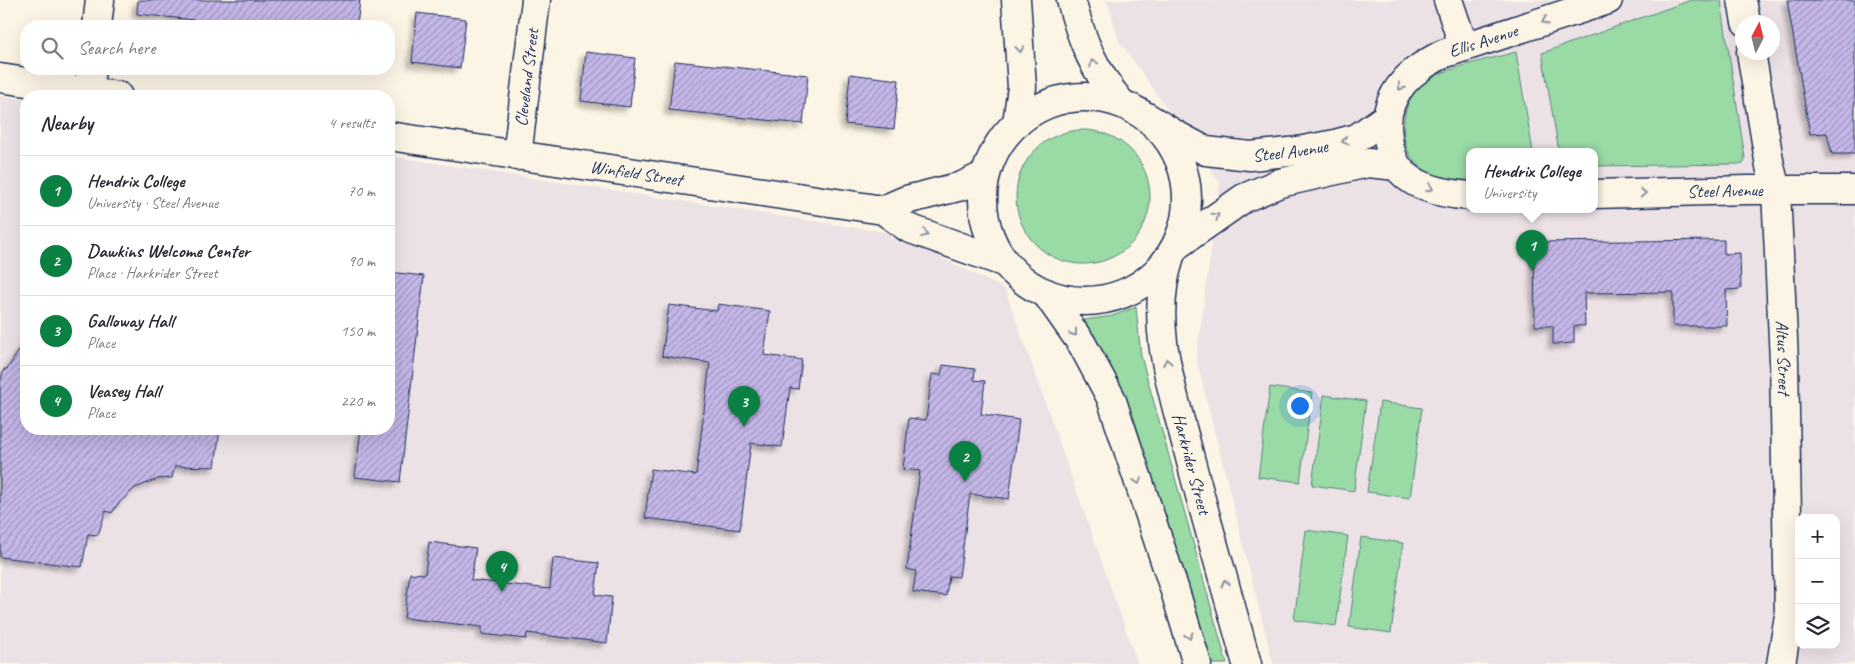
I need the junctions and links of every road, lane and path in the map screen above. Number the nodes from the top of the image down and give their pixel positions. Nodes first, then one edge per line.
1 (100, 0) edge
2 (536, 0) edge
3 (1016, 0) edge
4 (1071, 0) edge
5 (1448, 0) edge
6 (1608, 0) edge
7 (1742, 0) edge
8 (1745, 15) edge
9 (98, 20) edge
10 (1464, 47) junction
11 (1752, 60) edge
12 (0, 78) edge
13 (90, 80) edge
14 (108, 90) edge
15 (1120, 103) junction
16 (1145, 116) junction
17 (1386, 117) junction
18 (1017, 123) junction
19 (395, 137) edge
20 (517, 156) junction
21 (1397, 166) junction
22 (985, 175) junction
23 (1776, 190) junction
24 (1855, 190) edge
25 (1598, 194) edge
26 (1466, 195) edge
27 (883, 210) junction
28 (1173, 253) junction
29 (1003, 262) junction
30 (1046, 293) junction
31 (1197, 664) edge
32 (1247, 664) edge
33 (1782, 664) edge

1 - 9 street
2 - 20 street, Cleveland Street
3 -> 18 street
15 -> 4 street
5 - 10 street
6 -> 10 street, Ellis Avenue
7 - 8 street
10 -> 17 street, Ellis Avenue
11 - 23 street, Altus Street
12 - 13 street
13 - 14 street
15 - 16 street
15 - 18 street
17 -> 16 street, Steel Avenue
16 - 28 street, Harkrider Street
17 - 21 street
18 - 22 street
19 - 20 street, Winfield Street
20 - 27 street, Winfield Street
21 -> 26 street
28 -> 21 street, Steel Avenue
22 - 27 street
22 - 29 street
23 - 24 street, Steel Avenue
25 -> 23 street, Steel Avenue
23 - 33 street, Altus Street
27 -> 29 street, Winfield Street
28 - 30 street, Steel Avenue
32 -> 28 street, Harkrider Street
29 - 30 street
30 -> 31 street

